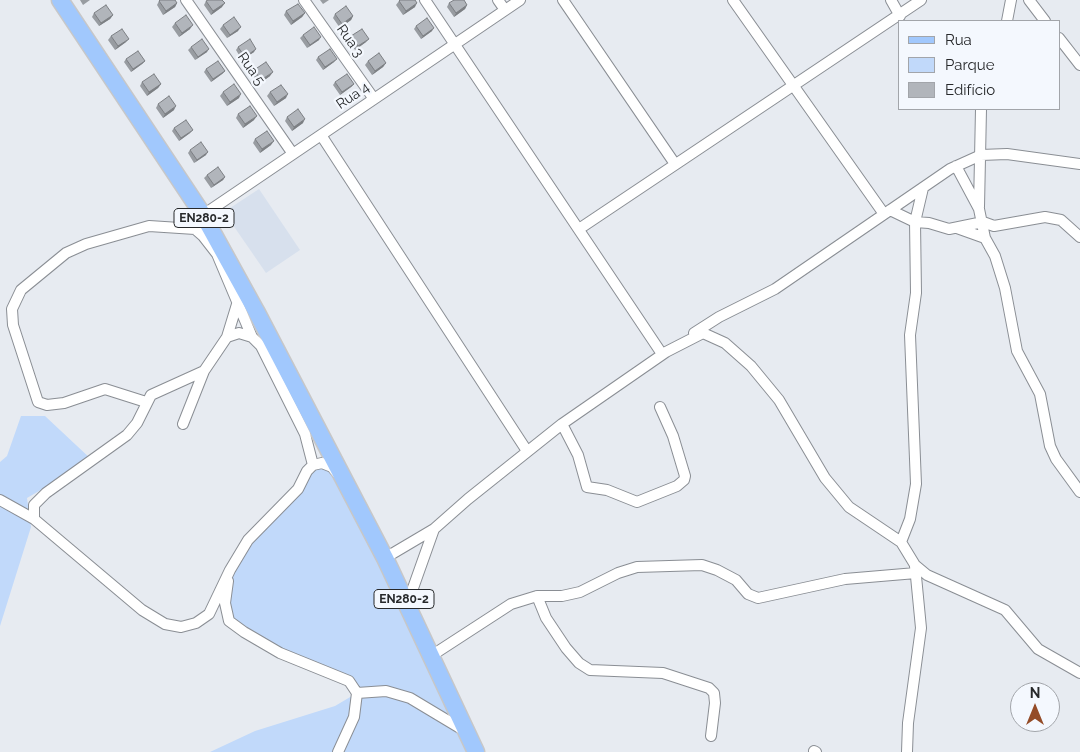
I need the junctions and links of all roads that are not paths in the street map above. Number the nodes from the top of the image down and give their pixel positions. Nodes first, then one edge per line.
1 (60, 0) edge
2 (186, 0) edge
3 (304, 0) edge
4 (425, 0) edge
5 (498, 0) edge
6 (520, 0) edge
7 (563, 0) edge
8 (733, 0) edge
9 (891, 0) edge
10 (921, 0) edge
11 (1018, 0) edge
12 (1029, 0) edge
13 (1010, 5) edge
14 (505, 10) junction
15 (900, 16) junction
16 (1007, 20) edge
17 (1044, 20) edge
18 (1060, 39) edge
19 (455, 44) junction
20 (1080, 64) edge
21 (793, 86) junction
22 (374, 99) junction
23 (981, 110) edge
24 (321, 135) junction
25 (293, 154) junction
26 (981, 155) junction
27 (675, 164) junction
28 (1080, 164) edge
29 (956, 166) junction
30 (923, 188) junction
31 (979, 209) junction
32 (887, 212) junction
33 (202, 215) junction
34 (914, 222) junction
35 (983, 222) junction
36 (958, 228) junction
37 (579, 229) junction
38 (1080, 237) edge
39 (985, 238) junction
40 (238, 301) junction
41 (252, 336) junction
42 (227, 338) junction
43 (662, 354) junction
44 (204, 371) junction
45 (146, 402) junction
46 (660, 407) dead end
47 (183, 424) dead end
48 (562, 424) junction
49 (527, 451) junction
50 (313, 465) junction
51 (344, 481) junction
52 (1080, 492) edge
53 (0, 500) edge
54 (34, 519) junction
55 (434, 529) junction
56 (901, 542) junction
57 (385, 558) junction
58 (915, 569) junction
59 (230, 570) junction
60 (537, 596) junction
61 (407, 605) junction
62 (431, 656) junction
63 (1080, 673) edge
64 (357, 693) junction
65 (466, 732) junction
66 (711, 736) dead end
67 (338, 752) edge
68 (476, 752) edge
69 (907, 752) edge

1 - 33 main road, EN280-2
2 - 25 street, Rua 5
3 - 22 street, Rua 3
4 - 19 street
5 - 14 street
6 - 14 street, Rua 4
7 - 27 street
8 - 21 street
9 - 15 street
10 - 15 street
11 - 13 street
12 - 17 street
13 - 16 street
14 - 19 street, Rua 4
15 - 21 street
18 - 20 street
19 - 22 street, Rua 4
19 - 37 street
21 - 27 street
21 - 32 street
22 - 24 street, Rua 4
23 - 26 street
24 - 25 street, Rua 4
24 - 49 street
25 - 33 street, Rua 4
26 - 28 street
26 - 29 street
26 - 31 street
27 - 37 street
29 - 30 street
29 - 31 street
30 - 32 street
30 - 34 street
31 - 35 street
32 - 34 street
32 - 43 street
33 - 51 main road, EN280-2
34 - 36 street
34 - 56 street
35 - 36 street
35 - 38 street
35 - 39 street
36 - 39 street
37 - 43 street
39 - 52 street
40 - 41 street
40 - 42 street
40 - 45 street
41 - 42 street
41 - 50 street
42 - 44 street
43 - 48 street
43 - 56 street
44 - 45 street
44 - 47 street
45 - 54 street
46 - 48 street
48 - 49 street
49 - 55 street
50 - 51 street
50 - 59 street
51 - 57 main road, EN280-2
53 - 54 street
54 - 59 street
55 - 57 street
55 - 61 street
56 - 58 street
57 - 61 main road, EN280-2
58 - 60 street
58 - 63 street
58 - 69 street
59 - 64 street
60 - 62 street
60 - 66 street
61 - 62 main road, EN280-2
62 - 65 main road, EN280-2
64 - 65 street
64 - 67 street
65 - 68 main road, EN280-2

